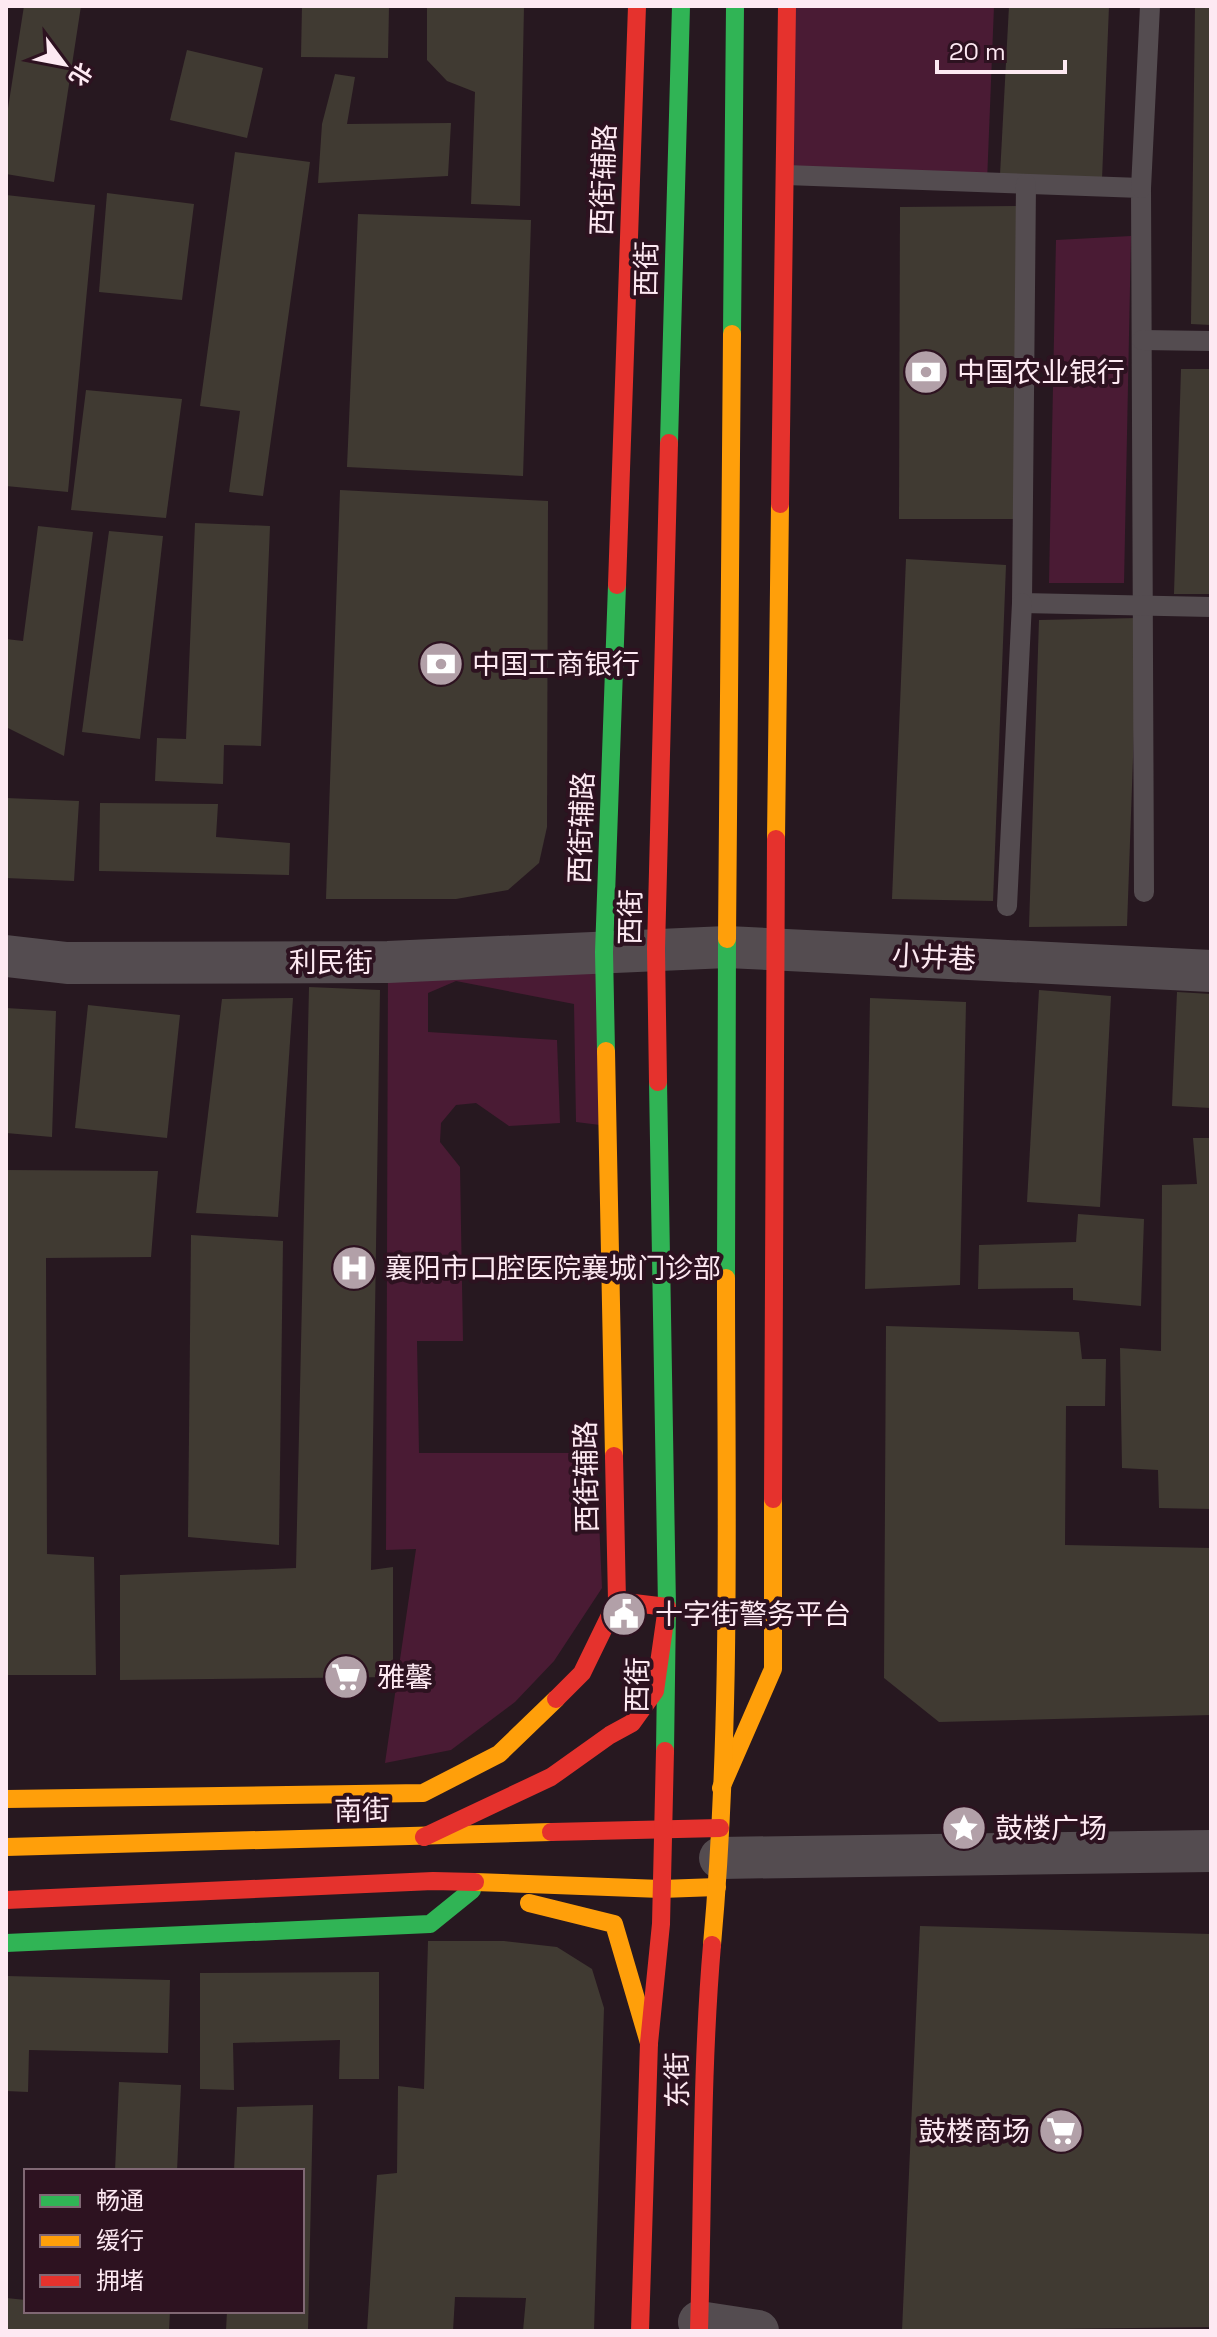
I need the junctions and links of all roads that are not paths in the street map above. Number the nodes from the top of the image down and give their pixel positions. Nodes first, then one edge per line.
1 (637, 6) edge
2 (681, 6) edge
3 (735, 6) edge
4 (787, 6) edge
5 (1150, 6) edge
6 (786, 175) junction
7 (1026, 184) junction
8 (1141, 188) junction
9 (1142, 340) junction
10 (1211, 341) edge
11 (1022, 603) junction
12 (1143, 606) junction
13 (1211, 607) edge
14 (1144, 892) dead end
15 (1007, 906) dead end
16 (727, 947) junction
17 (656, 949) junction
18 (774, 949) junction
19 (604, 952) junction
20 (6, 956) edge
21 (1211, 971) edge
22 (617, 1601) junction
23 (667, 1607) junction
24 (720, 1791) junction
25 (6, 1799) edge
26 (664, 1830) junction
27 (424, 1837) junction
28 (6, 1847) edge
29 (1211, 1851) edge
30 (719, 1858) junction
31 (433, 1881) junction
32 (661, 1889) junction
33 (472, 1890) junction
34 (6, 1900) edge
35 (6, 1943) edge
36 (649, 2043) junction
37 (699, 2326) edge
38 (640, 2331) edge
39 (758, 2331) edge

1 - 19 main road, 西街辅路
2 - 17 main road, 西街
3 - 16 main road
4 - 6 main road
5 - 8 lane
6 - 7 lane
6 - 18 main road
7 - 8 lane
7 - 11 lane
8 - 9 lane
9 - 10 lane
9 - 12 lane
11 - 12 lane
11 - 15 lane
12 - 13 lane
12 - 14 lane
16 - 17 street, 小井巷
16 - 18 street, 小井巷
16 - 24 main road
17 - 19 street, 利民街
17 - 23 main road, 西街
18 - 21 street, 小井巷
18 - 24 main road
19 - 20 street, 利民街
19 - 22 main road, 西街辅路
22 - 23 main road
22 - 25 main road
23 - 26 main road, 西街
23 - 27 main road
24 - 30 main road
26 - 27 main road, 南街
26 - 30 main road, 南街
26 - 32 main road, 东街
27 - 28 main road, 南街
29 - 30 street
30 - 32 main road
30 - 37 main road, 东街
31 - 32 main road
31 - 33 main road
31 - 34 main road
32 - 36 main road, 东街
33 - 35 main road
33 - 36 main road
36 - 38 main road, 东街
37 - 39 street

